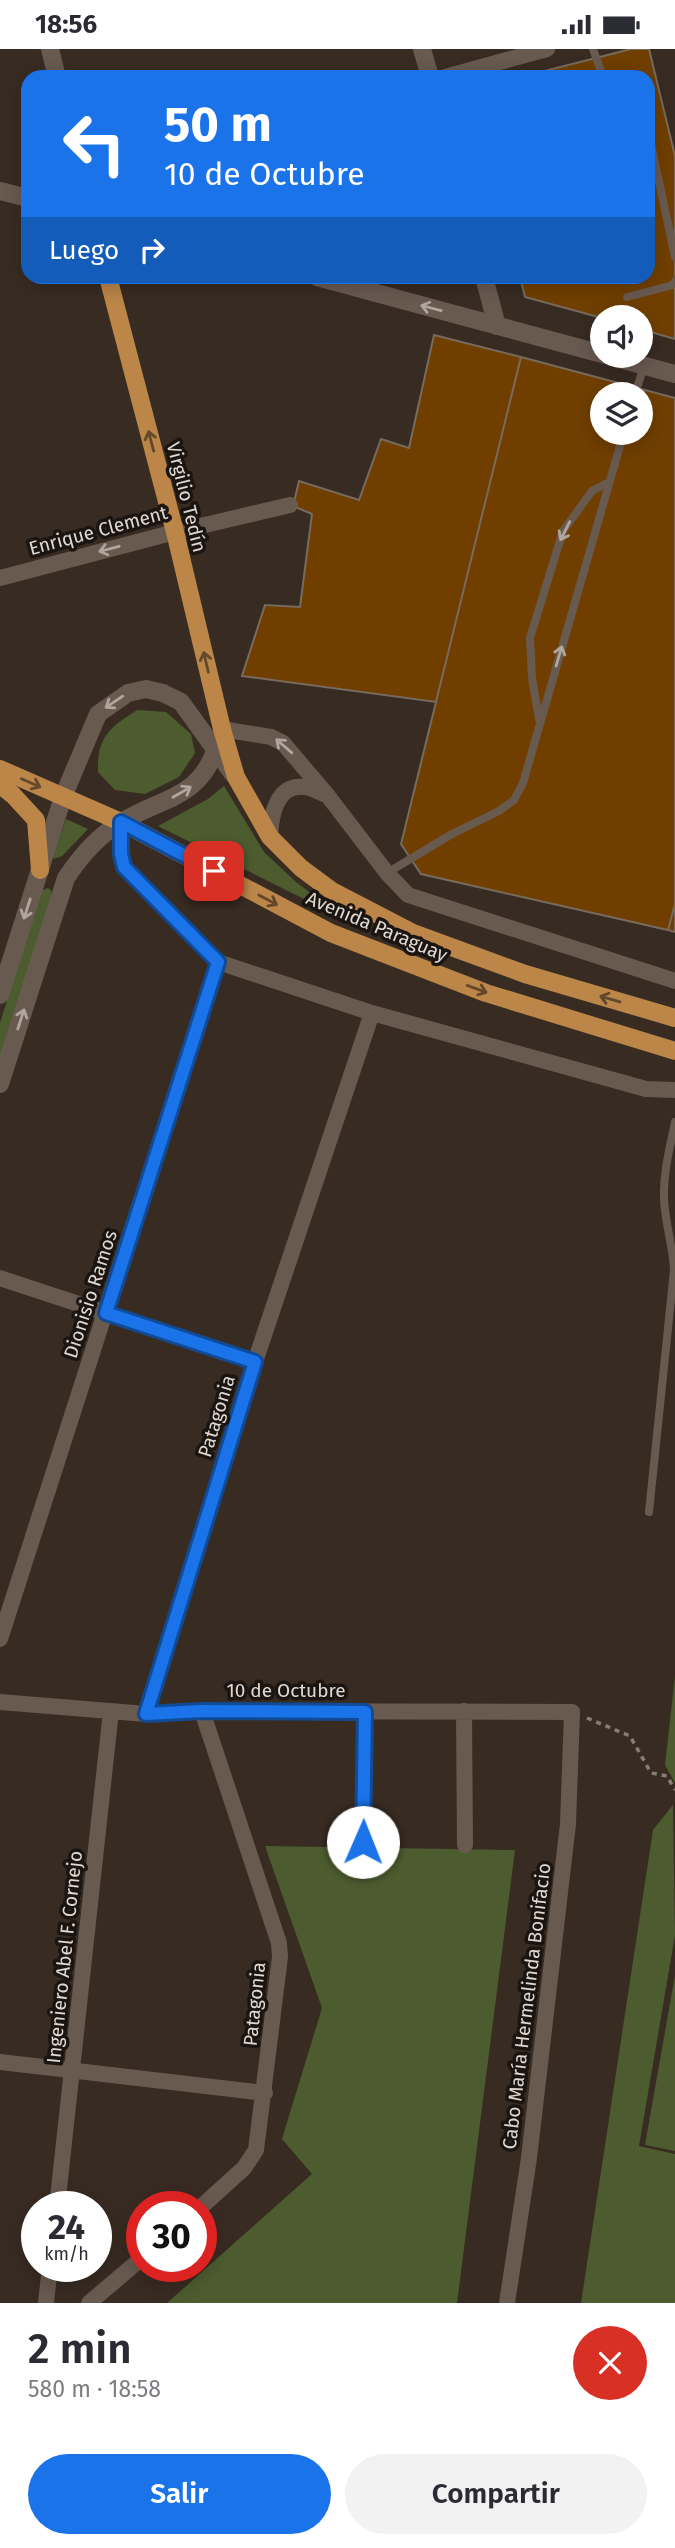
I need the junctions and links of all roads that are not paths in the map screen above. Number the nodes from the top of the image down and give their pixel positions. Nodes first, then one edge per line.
1 (50, 49) edge
2 (422, 49) edge
3 (547, 49) edge
4 (593, 49) edge
5 (55, 70) edge
6 (428, 70) edge
7 (470, 70) edge
8 (600, 70) edge
9 (655, 163) edge
10 (3, 193) edge
11 (21, 197) edge
12 (675, 257) edge
13 (675, 281) edge
14 (110, 284) edge
15 (343, 284) edge
16 (486, 284) edge
17 (627, 296) dead end
18 (497, 325) junction
19 (590, 351) edge
20 (651, 368) edge
21 (675, 375) edge
22 (620, 445) edge
23 (610, 482) junction
24 (289, 506) dead end
25 (175, 532) junction
26 (0, 578) edge
27 (539, 721) junction
28 (222, 729) junction
29 (216, 749) junction
30 (0, 769) edge
31 (236, 777) junction
32 (0, 785) edge
33 (328, 796) junction
34 (63, 797) junction
35 (121, 822) junction
36 (270, 837) junction
37 (40, 870) junction
38 (387, 873) junction
39 (218, 962) junction
40 (675, 981) edge
41 (0, 995) edge
42 (373, 1013) junction
43 (675, 1019) edge
44 (675, 1051) edge
45 (0, 1084) edge
46 (675, 1090) edge
47 (675, 1122) edge
48 (0, 1278) edge
49 (106, 1313) junction
50 (255, 1362) junction
51 (649, 1512) dead end
52 (0, 1639) edge
53 (0, 1702) edge
54 (111, 1711) junction
55 (202, 1711) junction
56 (464, 1711) junction
57 (365, 1712) junction
58 (572, 1712) joint
59 (146, 1714) junction
60 (363, 1842) dead end
61 (464, 1845) dead end
62 (0, 2063) edge
63 (74, 2071) junction
64 (265, 2093) junction
65 (59, 2191) edge
66 (217, 2192) edge
67 (126, 2272) edge
68 (48, 2282) edge
69 (46, 2303) edge
70 (89, 2303) edge
71 (507, 2303) edge

1 - 5 main road
2 - 6 main road
3 - 7 street
4 - 8 lane
9 - 12 lane
10 - 11 main road
13 - 17 lane
25 -> 14 main road, Virgilio Tedín
18 -> 15 main road
16 - 18 main road
18 - 19 main road
20 - 21 main road
22 - 23 lane
27 -> 23 lane
23 -> 27 lane
24 - 25 street, Enrique Clement
25 -> 26 street, Enrique Clement
28 -> 25 main road, Virgilio Tedín
27 - 38 lane
28 - 29 main road
28 - 31 main road, Avenida Paraguay
33 -> 28 street
29 - 31 main road
29 -> 34 main road
35 -> 29 main road
30 -> 34 main road, Avenida Paraguay
31 - 36 main road, Avenida Paraguay
32 - 37 main road
33 - 36 street
33 - 38 street
34 - 35 main road, Avenida Paraguay
34 - 37 main road
35 - 39 street
35 -> 44 main road, Avenida Paraguay
45 -> 35 main road
43 -> 36 main road, Avenida Paraguay
37 -> 41 main road
38 - 40 street
39 - 42 street
39 - 49 street, Dionisio Ramos
42 - 46 street
42 - 50 street, Patagonia
47 - 51 lane
48 - 49 street
49 - 50 street
49 - 52 street, Dionisio Ramos
50 - 59 street, Patagonia
53 - 54 street, 10 de Octubre
54 - 59 street, 10 de Octubre
54 - 63 street, Ingeniero Abel F. Cornejo
55 - 57 street, 10 de Octubre
55 - 59 street, 10 de Octubre
55 - 64 street, Patagonia
56 - 57 street, 10 de Octubre
56 - 58 street, 10 de Octubre
56 - 61 street
57 - 60 street
58 - 71 street, Cabo María Hermelinda Bonifacio
62 - 63 street
63 - 64 street
63 - 65 street, Ingeniero Abel F. Cornejo
64 - 66 street, Patagonia
67 - 70 street
68 - 69 street

